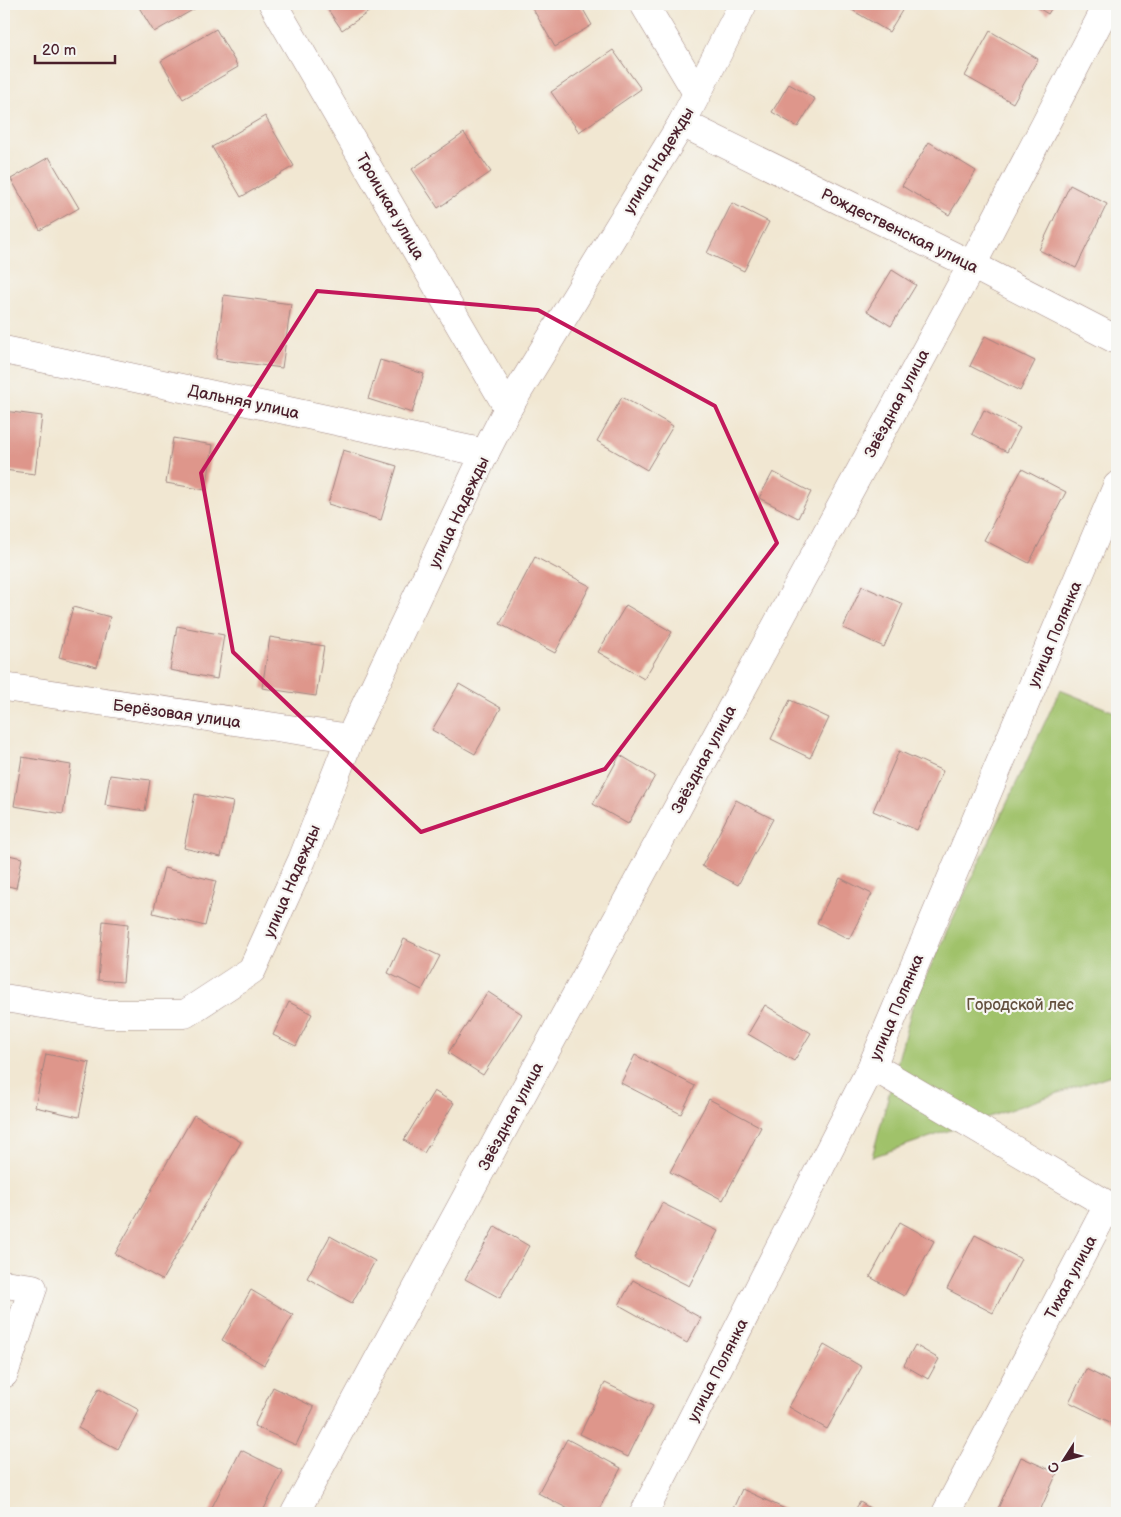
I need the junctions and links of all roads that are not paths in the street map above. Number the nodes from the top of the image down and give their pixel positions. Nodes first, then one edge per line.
1 (273, 4) edge
2 (644, 4) edge
3 (743, 4) edge
4 (1108, 4) edge
5 (697, 93) junction
6 (682, 123) junction
7 (972, 265) junction
8 (1117, 340) edge
9 (4, 350) edge
10 (508, 408) junction
11 (485, 453) junction
12 (1117, 486) edge
13 (4, 688) edge
14 (350, 738) junction
15 (4, 998) edge
16 (872, 1066) junction
17 (4, 1284) edge
18 (4, 1374) edge
19 (294, 1513) edge
20 (644, 1513) edge
21 (946, 1513) edge

1 - 10 street, Троицкая улица
2 - 5 street
3 - 5 street, улица Надежды
4 - 7 street, Звёздная улица
5 - 6 street, улица Надежды
6 - 7 street, Рождественская улица
6 - 10 street, улица Надежды
7 - 8 street, Рождественская улица
7 - 19 street, Звёздная улица
9 - 11 street, Дальняя улица
10 - 11 street, улица Надежды
11 - 14 street, улица Надежды
12 - 16 street, улица Полянка
13 - 14 street, Берёзовая улица
14 - 15 street, улица Надежды
16 - 20 street, улица Полянка
16 - 21 street, Тихая улица
17 - 18 street

